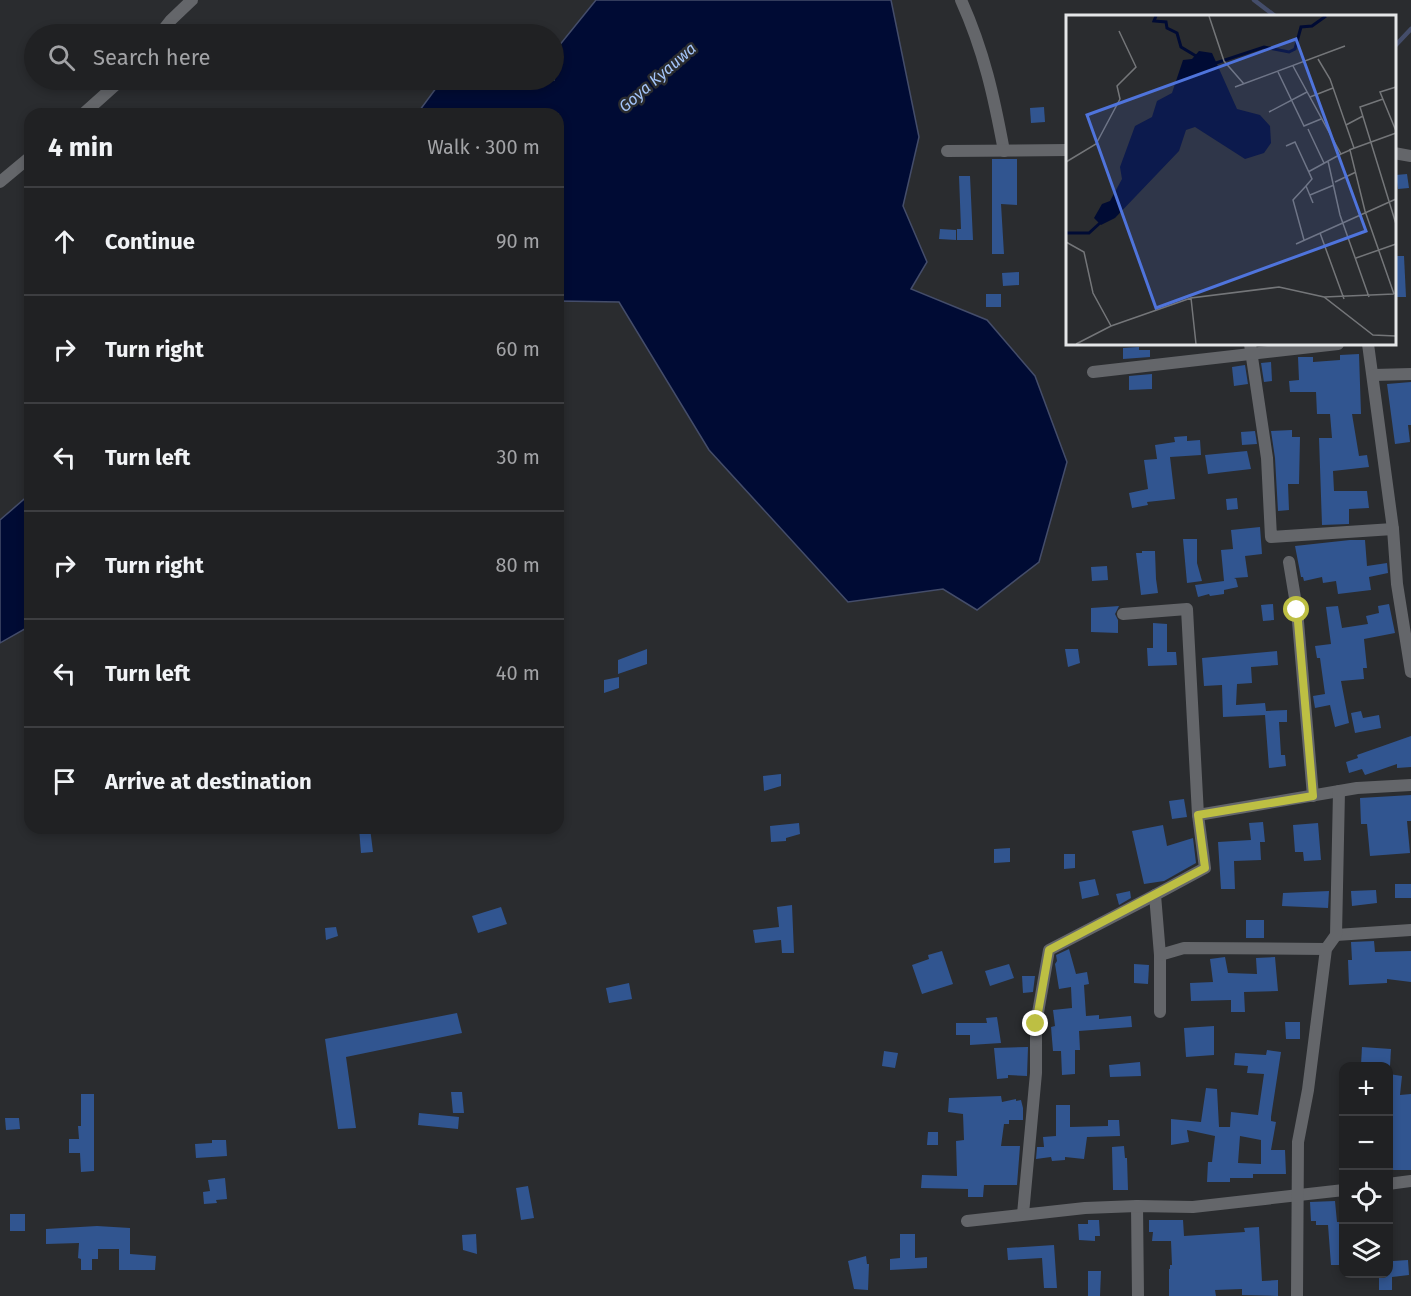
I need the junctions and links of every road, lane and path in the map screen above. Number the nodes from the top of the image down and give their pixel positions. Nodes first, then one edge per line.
1 (192, 0) edge
2 (962, 0) edge
3 (168, 24) edge
4 (110, 90) edge
5 (90, 108) edge
6 (1066, 150) edge
7 (947, 151) dead end
8 (1004, 151) junction
9 (1396, 153) edge
10 (1411, 156) edge
11 (24, 162) edge
12 (0, 182) edge
13 (1320, 345) edge
14 (1368, 345) edge
15 (1250, 349) edge
16 (1093, 372) dead end
17 (1411, 374) edge
18 (1374, 375) junction
19 (1393, 529) junction
20 (1289, 562) dead end
21 (1123, 614) dead end
22 (1411, 672) edge
23 (1411, 785) edge
24 (1339, 791) junction
25 (1313, 796) junction
26 (1198, 815) junction
27 (1155, 895) junction
28 (1411, 930) edge
29 (1336, 935) junction
30 (1326, 949) junction
31 (1160, 955) junction
32 (1160, 1012) dead end
33 (1411, 1181) edge
34 (1393, 1183) edge
35 (1339, 1191) edge
36 (1298, 1196) junction
37 (1137, 1206) junction
38 (1023, 1214) junction
39 (967, 1221) dead end
40 (1138, 1296) edge
41 (1297, 1296) edge

1 - 3 street
2 - 8 street
4 - 5 street
6 - 8 street
7 - 8 street
9 - 10 street
11 - 12 street
13 - 15 street
14 - 18 street
15 - 16 street
15 - 19 street
17 - 18 street
18 - 19 street
19 - 22 street
20 - 25 street
21 - 26 street
23 - 24 street
24 - 25 street
24 - 29 street
25 - 26 street
26 - 27 street
27 - 31 street
27 - 38 street
28 - 29 street
29 - 30 street
30 - 31 street
30 - 36 street
31 - 32 street
33 - 34 street
35 - 36 street
36 - 37 street
36 - 41 street
37 - 38 street
37 - 40 street
38 - 39 street

